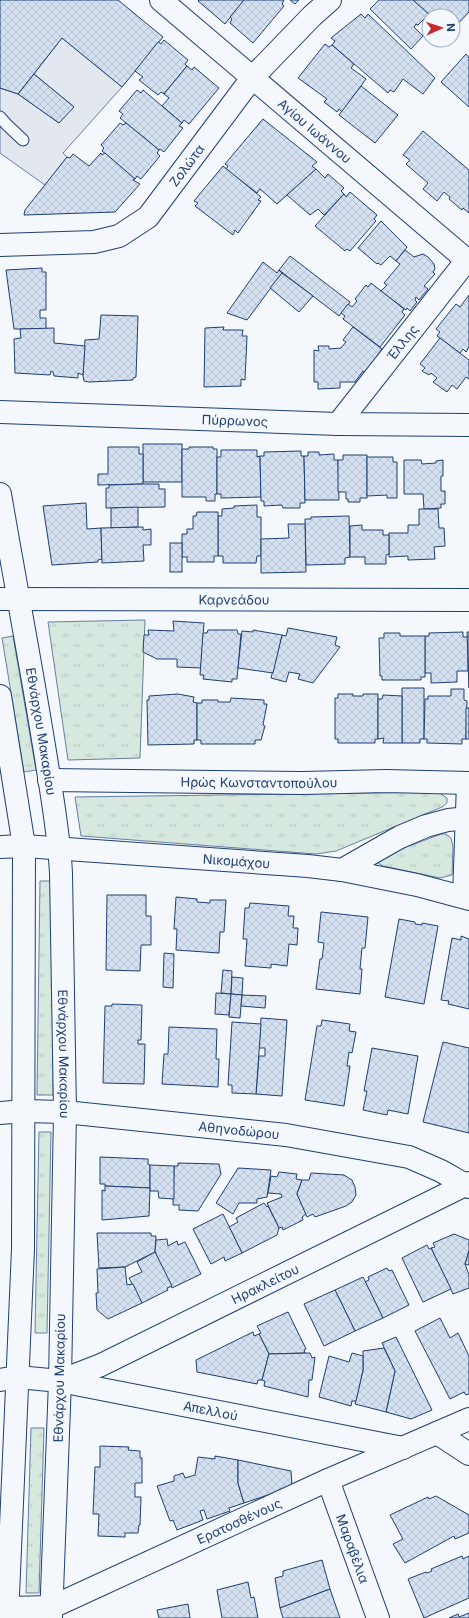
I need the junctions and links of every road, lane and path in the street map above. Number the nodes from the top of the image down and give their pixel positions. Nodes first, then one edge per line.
1 (161, 0) edge
2 (330, 0) edge
3 (252, 78) junction
4 (0, 117) edge
5 (23, 140) dead end
6 (0, 245) edge
7 (468, 261) edge
8 (0, 412) edge
9 (338, 424) junction
10 (469, 425) edge
11 (0, 494) edge
12 (9, 598) edge
13 (469, 600) edge
14 (0, 696) edge
15 (49, 780) junction
16 (468, 783) edge
17 (468, 818) edge
18 (24, 846) junction
19 (0, 847) edge
20 (60, 848) junction
21 (342, 870) junction
22 (466, 898) edge
23 (24, 1111) junction
24 (65, 1112) junction
25 (0, 1113) edge
26 (468, 1185) edge
27 (6, 1375) edge
28 (60, 1381) junction
29 (469, 1419) edge
30 (437, 1433) junction
31 (404, 1448) junction
32 (469, 1454) edge
33 (328, 1480) junction
34 (4, 1611) edge
35 (52, 1613) edge
36 (378, 1618) edge

1 - 3 street, Αγίου Ιωάννου
2 - 3 street, Ζολώτα
3 - 6 street, Ζολώτα
3 - 7 street, Αγίου Ιωάννου
4 - 5 lane
7 - 9 street, Έλλης
8 - 9 street, Πύρρωνος
9 - 10 street, Πύρρωνος
11 - 12 street, Εθνάρχου Μακαρίου
12 - 13 street, Καρνεάδου
12 - 15 street, Εθνάρχου Μακαρίου
14 - 18 street
15 - 16 street, Ηρώς Κωνσταντοπούλου
15 - 20 street, Εθνάρχου Μακαρίου
16 - 17 street
17 - 21 street
17 - 22 street
18 - 19 street, Νικομάχου
18 - 20 street, Νικομάχου
18 - 23 street
20 - 21 street, Νικομάχου
20 - 24 street, Εθνάρχου Μακαρίου
21 - 22 street, Νικομάχου
23 - 24 street, Αθηνοδώρου
23 - 25 street, Αθηνοδώρου
23 - 27 street
24 - 26 street, Αθηνοδώρου
24 - 28 street, Εθνάρχου Μακαρίου
26 - 28 street, Ηρακλείτου
27 - 28 street, Απελλού
27 - 34 street
28 - 31 street, Απελλού
28 - 35 street, Εθνάρχου Μακαρίου
29 - 30 street, Ερατοσθένους
30 - 31 street, Ερατοσθένους
30 - 32 street
31 - 33 street, Ερατοσθένους
33 - 35 street, Ερατοσθένους
33 - 36 street, Μαραβέλια
34 - 35 street, Ερατοσθένους

